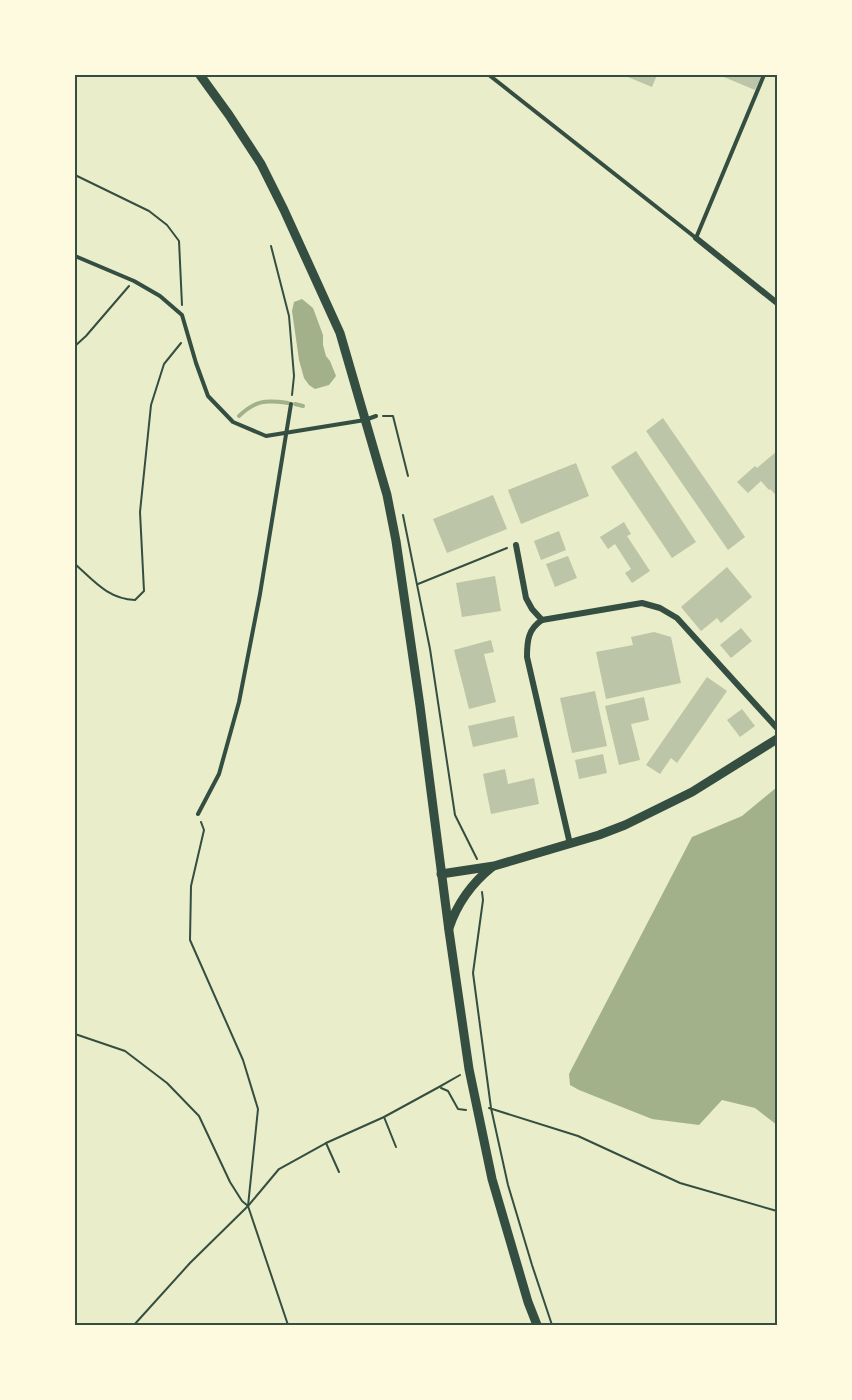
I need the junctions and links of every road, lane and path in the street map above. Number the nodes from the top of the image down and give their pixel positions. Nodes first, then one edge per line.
1 (200, 75) edge
2 (489, 75) edge
3 (764, 75) edge
4 (75, 175) edge
5 (696, 238) junction
6 (271, 246) dead end
7 (75, 256) edge
8 (134, 280) junction
9 (777, 303) edge
10 (182, 315) junction
11 (75, 346) edge
12 (177, 349) dead end
13 (291, 404) joint
14 (376, 416) joint
15 (365, 420) junction
16 (287, 433) junction
17 (408, 476) dead end
18 (516, 545) joint
19 (75, 564) edge
20 (418, 584) dead end
21 (542, 620) junction
22 (777, 728) edge
23 (777, 739) edge
24 (198, 814) joint
25 (570, 844) junction
26 (494, 866) junction
27 (441, 874) junction
28 (482, 884) dead end
29 (448, 931) junction
30 (75, 1034) edge
31 (469, 1069) junction
32 (439, 1087) junction
33 (453, 1102) dead end
34 (491, 1108) junction
35 (384, 1117) junction
36 (326, 1143) junction
37 (396, 1147) dead end
38 (339, 1172) dead end
39 (248, 1206) junction
40 (777, 1211) edge
41 (134, 1325) edge
42 (288, 1325) edge
43 (537, 1325) edge
44 (552, 1325) edge

1 - 15 street
2 - 5 lane
3 - 5 lane
4 - 10 path
5 - 9 street
6 - 13 path
7 - 8 lane
8 - 10 lane
8 - 11 path
10 - 16 lane
12 - 19 path
13 - 16 lane
14 - 15 lane
14 - 17 path
15 - 16 lane
15 - 27 street
16 - 24 lane
18 - 20 path
18 - 21 street
21 - 22 street
21 - 25 street
23 - 25 street
24 - 39 path
25 - 26 street
26 - 27 street
26 - 29 street
27 - 29 street
28 - 34 path
29 - 31 street
30 - 39 path
31 - 32 path
31 - 43 street
32 - 33 path
32 - 35 path
34 - 40 path
34 - 44 path
35 - 36 path
35 - 37 path
36 - 38 path
36 - 39 path
39 - 41 path
39 - 42 path

